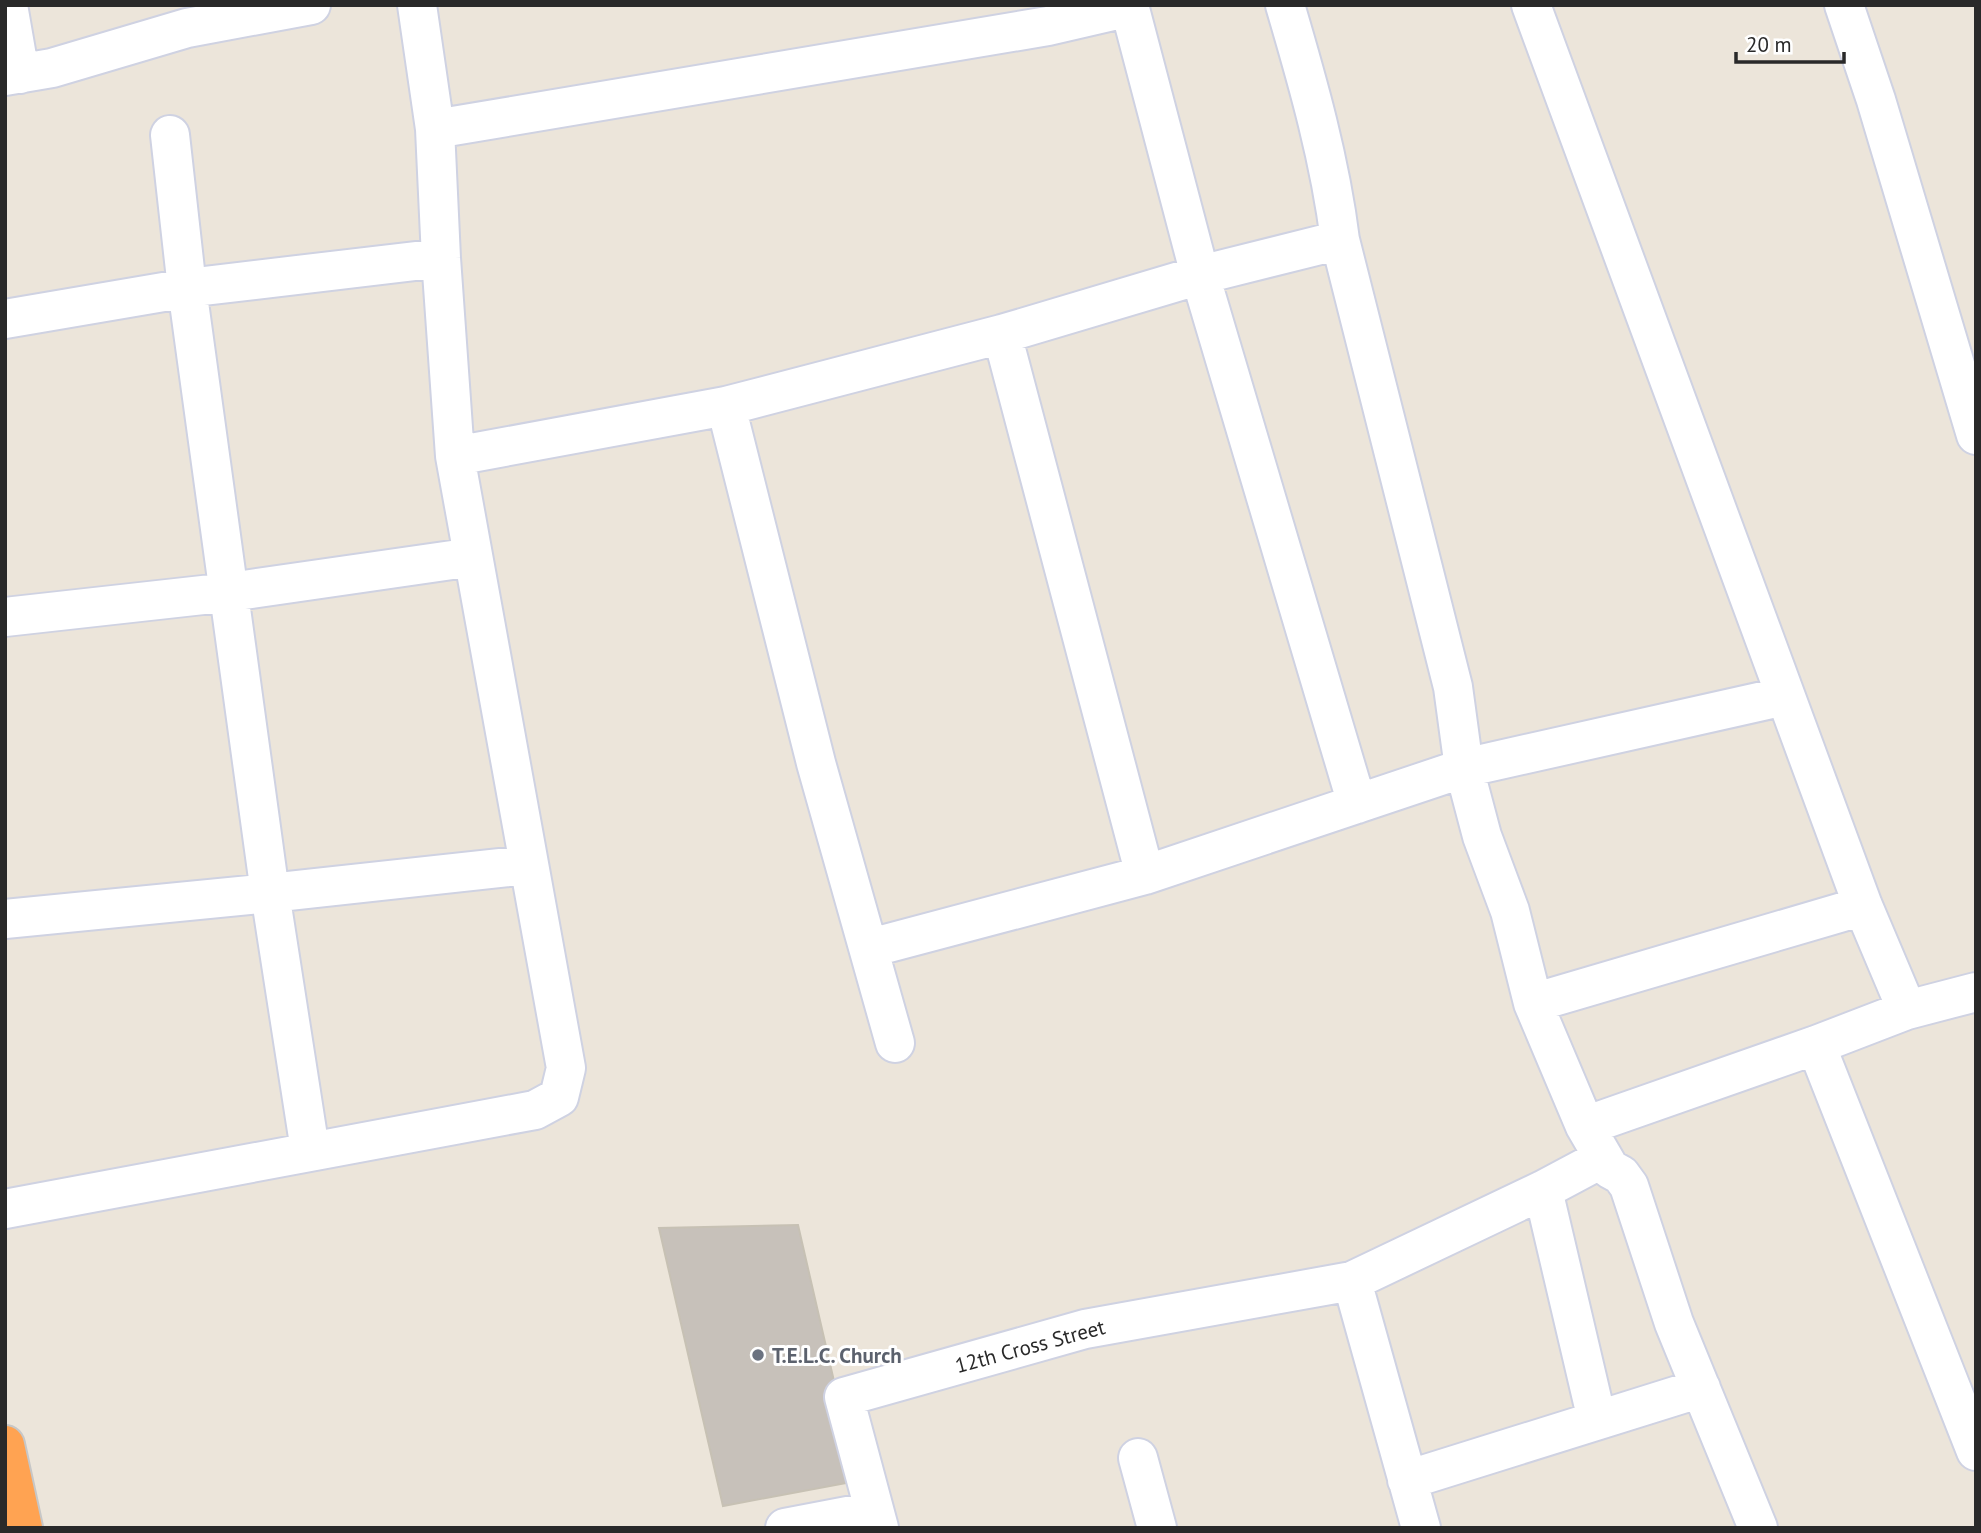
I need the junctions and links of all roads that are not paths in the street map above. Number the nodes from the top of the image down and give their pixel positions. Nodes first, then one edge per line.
1 (8, 5) edge
2 (311, 5) edge
3 (417, 5) edge
4 (1285, 5) edge
5 (1531, 5) edge
6 (1844, 5) edge
7 (1130, 6) edge
8 (237, 12) edge
9 (13, 75) edge
10 (435, 129) junction
11 (170, 135) dead end
12 (1340, 240) junction
13 (441, 258) junction
14 (1200, 275) junction
15 (187, 288) junction
16 (5, 319) edge
17 (1002, 334) junction
18 (726, 406) junction
19 (1976, 435) edge
20 (455, 456) junction
21 (473, 557) junction
22 (230, 592) junction
23 (5, 617) edge
24 (1785, 696) junction
25 (1464, 768) junction
26 (1357, 804) junction
27 (527, 865) junction
28 (1145, 875) junction
29 (270, 893) junction
30 (1863, 906) junction
31 (5, 919) edge
32 (870, 948) junction
33 (1976, 992) edge
34 (1533, 1003) junction
35 (1908, 1010) junction
36 (895, 1043) dead end
37 (1816, 1045) junction
38 (1594, 1142) junction
39 (310, 1150) junction
40 (1543, 1190) junction
41 (5, 1209) edge
42 (1352, 1281) junction
43 (1701, 1388) junction
44 (1597, 1420) junction
45 (5, 1445) edge
46 (1976, 1451) edge
47 (1138, 1458) dead end
48 (1407, 1480) junction
49 (877, 1519) edge
50 (23, 1528) edge
51 (785, 1528) edge
52 (1157, 1528) edge
53 (1422, 1528) edge
54 (1759, 1528) edge

1 - 9 street
2 - 8 street
3 - 10 street
4 - 12 street
5 - 24 street
6 - 19 street
7 - 10 street
7 - 14 street
8 - 9 street
10 - 13 street
11 - 15 street
12 - 14 street
12 - 25 street
13 - 15 street
13 - 20 street
14 - 17 street
14 - 26 street
15 - 16 street
15 - 22 street
17 - 18 street
17 - 28 street
18 - 20 street
18 - 32 street
20 - 21 street
21 - 22 street
21 - 27 street
22 - 23 street
22 - 29 street
24 - 25 street
24 - 30 street
25 - 26 street
25 - 34 street
26 - 28 street
27 - 29 street
27 - 39 street
28 - 32 street
29 - 31 street
29 - 39 street
30 - 34 street
30 - 35 street
32 - 36 street
33 - 35 street
34 - 38 street
35 - 37 street
37 - 38 street
37 - 46 street
38 - 40 street
38 - 43 street
39 - 41 street
40 - 42 street
40 - 44 street
42 - 48 street
42 - 49 street, 12th Cross Street
43 - 44 street
43 - 54 street
44 - 48 street
45 - 50 highway
47 - 52 street
48 - 53 street
49 - 51 street

